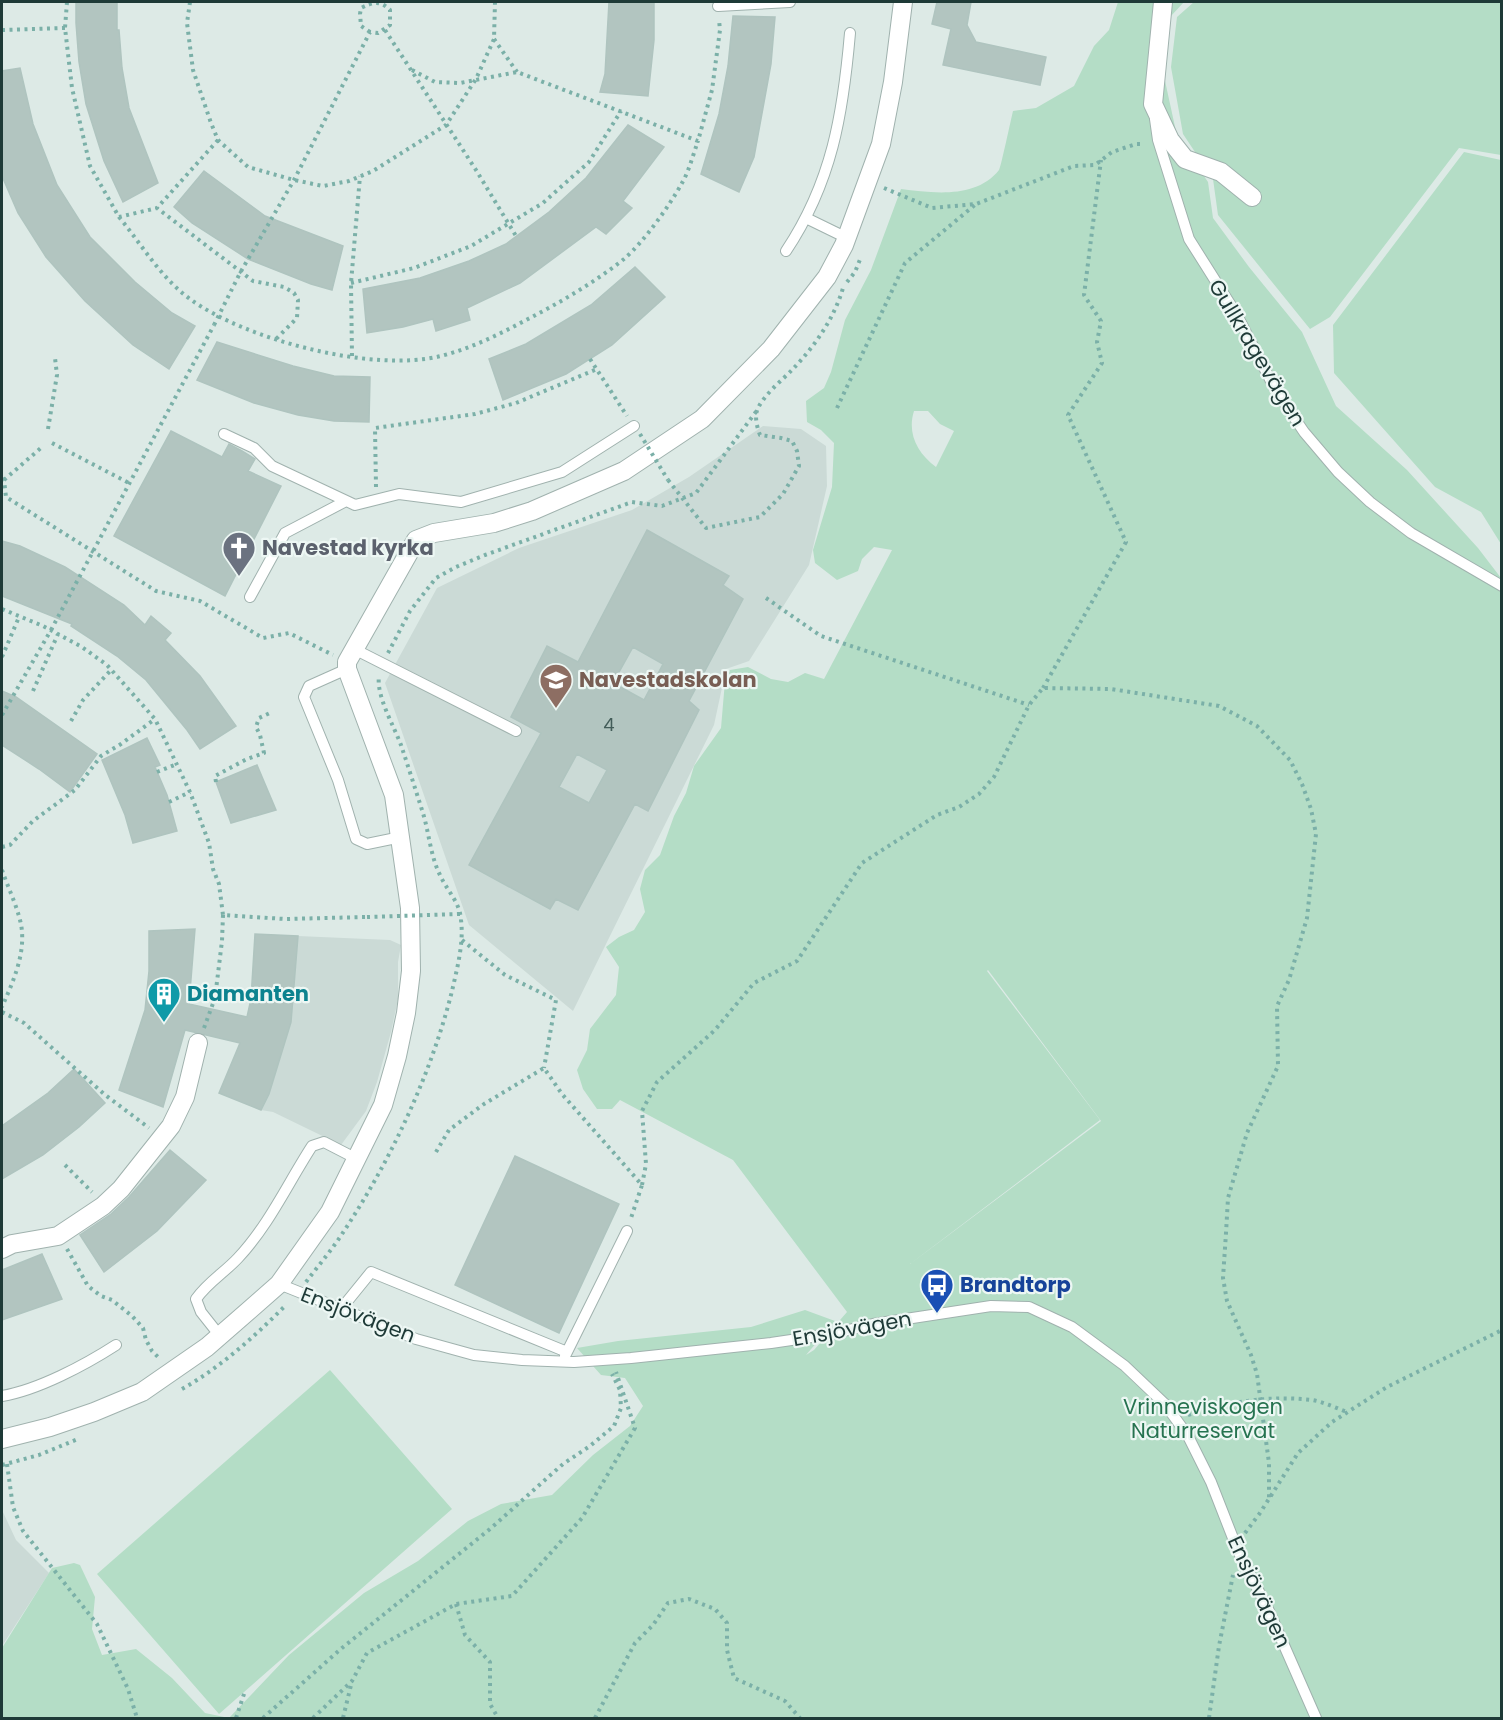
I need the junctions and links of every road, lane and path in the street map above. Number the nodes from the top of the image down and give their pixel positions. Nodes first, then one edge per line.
1 (67, 2) edge
2 (190, 2) edge
3 (357, 2) edge
4 (495, 2) edge
5 (790, 2) edge
6 (903, 2) edge
7 (1163, 2) edge
8 (385, 3) edge
9 (718, 6) joint
10 (361, 8) junction
11 (65, 28) junction
12 (2, 30) edge
13 (385, 30) junction
14 (370, 32) junction
15 (850, 33) dead end
16 (494, 39) junction
17 (412, 70) junction
18 (518, 72) junction
19 (476, 79) junction
20 (1154, 104) junction
21 (621, 111) junction
22 (446, 126) junction
23 (218, 140) junction
24 (698, 141) junction
25 (1152, 148) dead end
26 (1101, 160) junction
27 (360, 176) junction
28 (294, 180) junction
29 (883, 188) dead end
30 (1252, 197) dead end
31 (976, 204) junction
32 (157, 208) junction
33 (119, 217) junction
34 (806, 218) junction
35 (508, 224) junction
36 (516, 236) dead end
37 (844, 245) junction
38 (786, 251) dead end
39 (240, 273) junction
40 (351, 283) junction
41 (218, 316) junction
42 (276, 339) junction
43 (352, 356) junction
44 (55, 358) dead end
45 (590, 359) dead end
46 (597, 369) junction
47 (837, 408) dead end
48 (48, 429) dead end
49 (637, 430) junction
50 (224, 434) dead end
51 (52, 443) dead end
52 (42, 447) dead end
53 (3, 480) edge
54 (129, 483) junction
55 (376, 500) junction
56 (346, 501) junction
57 (1502, 586) edge
58 (250, 597) dead end
59 (766, 597) dead end
60 (2, 609) edge
61 (19, 617) junction
62 (51, 630) junction
63 (58, 634) junction
64 (2, 657) edge
65 (350, 660) junction
66 (111, 670) junction
67 (1043, 688) junction
68 (33, 691) dead end
69 (1029, 705) junction
70 (272, 712) dead end
71 (2, 715) edge
72 (155, 719) junction
73 (71, 721) dead end
74 (516, 731) dead end
75 (177, 764) junction
76 (157, 772) dead end
77 (216, 782) dead end
78 (190, 792) junction
79 (169, 802) dead end
80 (401, 837) junction
81 (2, 847) edge
82 (2, 870) edge
83 (460, 914) dead end
84 (223, 915) junction
85 (461, 940) dead end
86 (2, 1007) edge
87 (2, 1012) edge
88 (198, 1043) joint
89 (544, 1068) junction
90 (161, 1138) junction
91 (436, 1152) dead end
92 (357, 1159) junction
93 (65, 1165) dead end
94 (642, 1185) junction
95 (103, 1206) junction
96 (627, 1231) joint
97 (58, 1236) junction
98 (2, 1249) edge
99 (279, 1284) junction
100 (341, 1309) junction
101 (1502, 1330) edge
102 (220, 1336) junction
103 (116, 1345) dead end
104 (564, 1357) junction
105 (608, 1360) junction
106 (170, 1374) junction
107 (2, 1396) edge
108 (1259, 1398) junction
109 (1348, 1413) junction
110 (1176, 1419) junction
111 (2, 1439) edge
112 (7, 1464) dead end
113 (1269, 1500) junction
114 (1238, 1551) junction
115 (456, 1604) junction
116 (352, 1681) junction
117 (245, 1691) dead end
118 (137, 1719) edge
119 (236, 1719) edge
120 (263, 1719) edge
121 (313, 1719) edge
122 (343, 1719) edge
123 (498, 1719) edge
124 (595, 1719) edge
125 (800, 1719) edge
126 (1209, 1719) edge
127 (1317, 1719) edge

1 - 11 path
2 - 23 path
3 - 10 path
4 - 16 path
5 - 9 lane
6 - 37 street
7 - 20 street, Gullkragevägen
8 - 10 path
8 - 13 path
9 - 24 path
10 - 14 path
11 - 12 path
11 - 33 path
13 - 14 path
13 - 17 path
14 - 28 path
15 - 34 lane
16 - 18 path
16 - 19 path
17 - 19 path
17 - 22 path
18 - 19 path
18 - 21 path
19 - 22 path
20 - 30 street, Gullkragevägen
20 - 57 lane, Gullkragevägen
21 - 24 path
21 - 35 path
22 - 27 path
22 - 35 path
23 - 28 path
23 - 32 path
24 - 43 path
25 - 26 path
26 - 31 path
26 - 67 path
27 - 28 path
27 - 40 path
28 - 39 path
29 - 31 path
31 - 47 path
32 - 33 path
32 - 39 path
33 - 41 path
34 - 37 lane
34 - 38 lane
35 - 36 path
35 - 40 path
37 - 49 path, bridge
37 - 65 street
39 - 41 path
39 - 42 path
40 - 43 path
41 - 42 path
41 - 54 path, bridge
42 - 43 path
44 - 48 path
45 - 46 path
46 - 49 path
46 - 55 path
49 - 55 lane
50 - 56 lane
51 - 54 path
52 - 53 path
53 - 65 path
54 - 62 path, bridge
55 - 56 lane
56 - 58 lane
59 - 69 path
60 - 61 path
61 - 62 path
61 - 64 path
62 - 63 path
62 - 71 path
63 - 66 path
63 - 68 path
65 - 74 lane
65 - 80 street
65 - 80 lane
66 - 72 path
66 - 73 path
67 - 69 path
67 - 108 path
69 - 94 path
70 - 77 path
72 - 75 path
72 - 81 path
75 - 76 path
75 - 78 path
78 - 79 path
78 - 84 path
80 - 92 street
82 - 86 path
83 - 84 path, bridge
84 - 88 path
85 - 89 path
87 - 90 path
88 - 90 street
89 - 91 path
89 - 94 path
90 - 95 street
92 - 99 street
92 - 102 lane
93 - 95 path
94 - 96 path
95 - 97 street
96 - 104 lane
97 - 98 street
97 - 106 path
99 - 100 lane, Ensjövägen
99 - 102 street
100 - 104 lane, Ensjövägen
100 - 104 lane
101 - 109 path
102 - 106 street
103 - 107 lane
104 - 105 lane, Ensjövägen
105 - 110 lane, Ensjövägen
105 - 115 path
105 - 120 path
106 - 111 street
108 - 109 path
108 - 110 path
108 - 113 path
109 - 113 path
110 - 114 lane, Ensjövägen
112 - 118 path
113 - 114 path
114 - 126 path
114 - 127 lane, Ensjövägen
115 - 116 path
115 - 123 path
116 - 121 path
116 - 122 path
117 - 119 path
124 - 125 path

